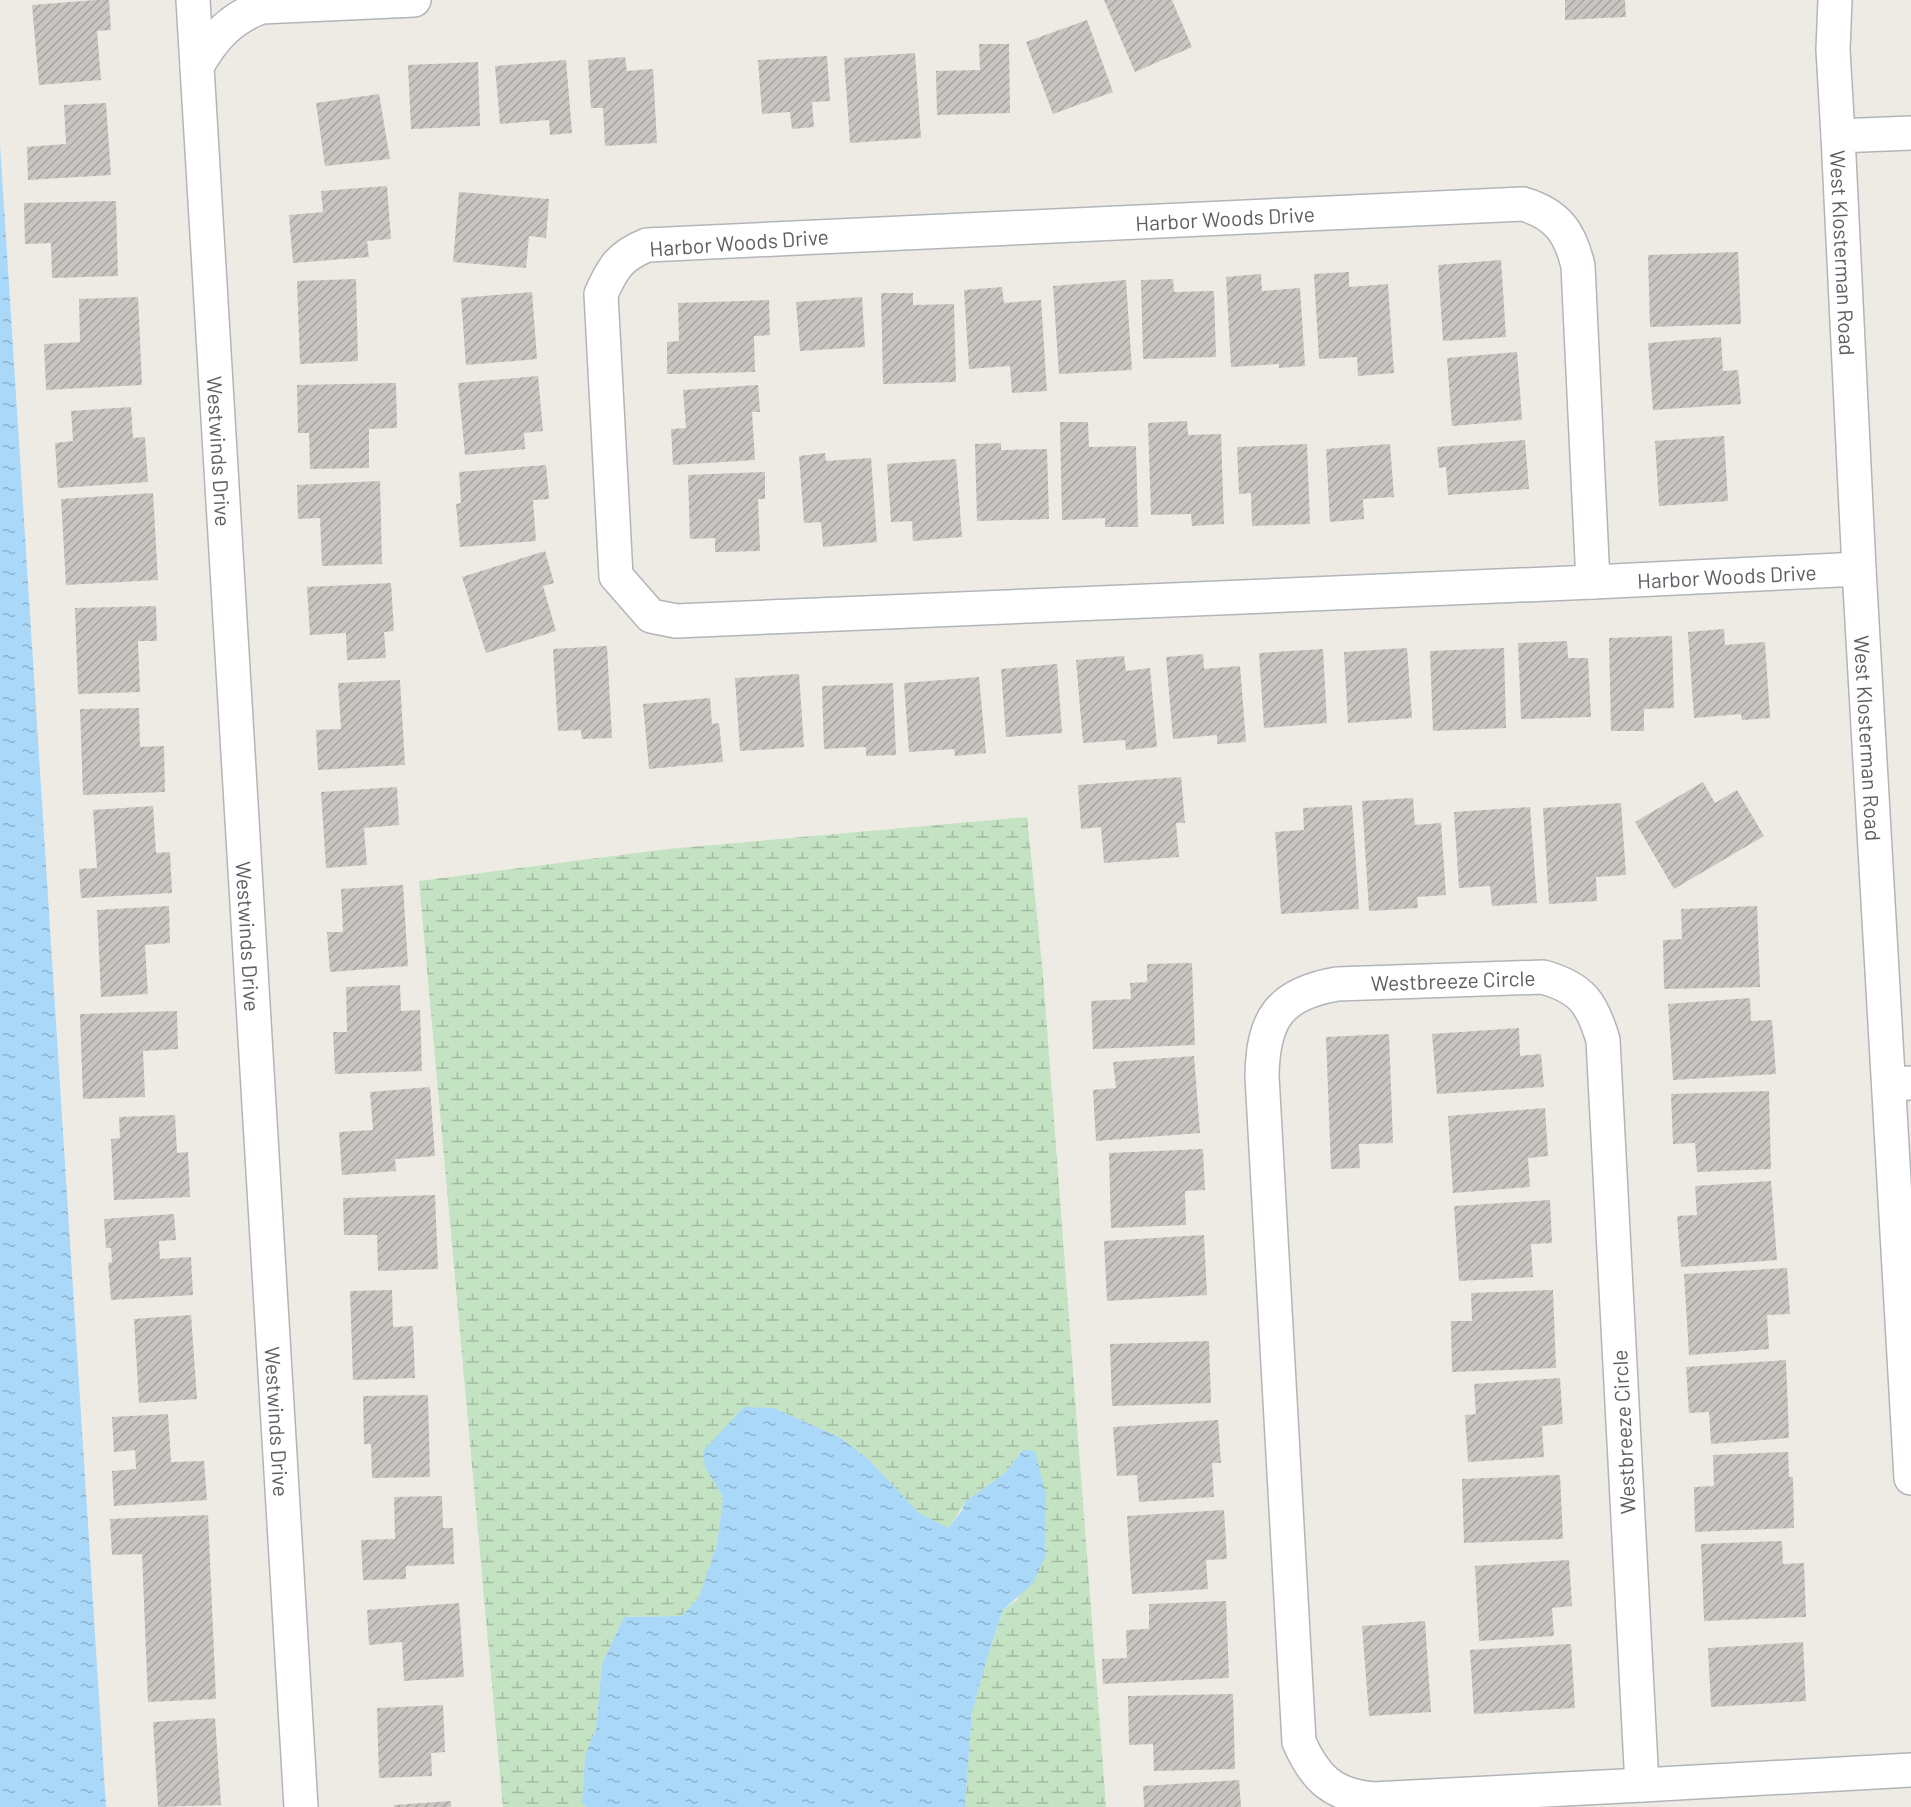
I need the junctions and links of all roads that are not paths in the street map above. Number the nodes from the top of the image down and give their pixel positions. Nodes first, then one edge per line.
1 (193, 0) edge
2 (414, 0) edge
3 (1835, 0) edge
4 (198, 66) junction
5 (1911, 133) edge
6 (1838, 136) junction
7 (1859, 569) junction
8 (1593, 582) junction
9 (1900, 1084) edge
10 (1911, 1478) edge
11 (1911, 1770) edge
12 (1642, 1785) junction
13 (301, 1807) edge

1 - 4 street, Westwinds Drive
2 - 4 street
3 - 6 street, West Klosterman Road
4 - 13 street, Westwinds Drive
5 - 6 street
6 - 7 street, West Klosterman Road
7 - 8 street, Harbor Woods Drive
7 - 9 street, West Klosterman Road
8 - 8 street, Harbor Woods Drive
9 - 10 street, West Klosterman Road
11 - 12 street, Westbreeze Circle
12 - 12 street, Westbreeze Circle

